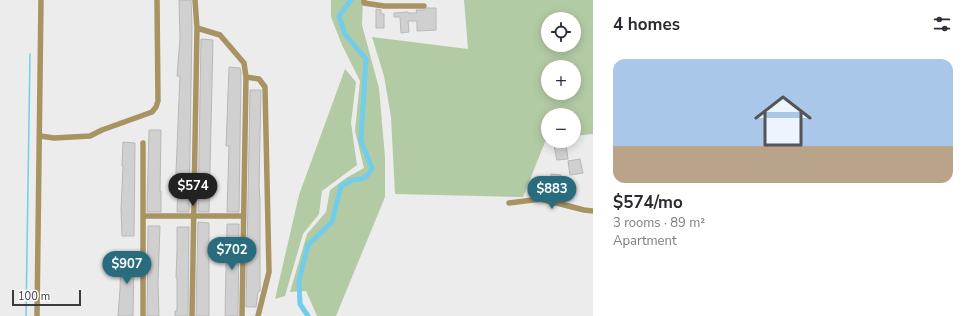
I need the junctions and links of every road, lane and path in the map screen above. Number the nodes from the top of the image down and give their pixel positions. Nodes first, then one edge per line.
1 (41, 0) edge
2 (157, 0) edge
3 (195, 0) edge
4 (364, 0) edge
5 (424, 6) dead end
6 (197, 28) junction
7 (246, 77) junction
8 (40, 136) junction
9 (143, 143) dead end
10 (509, 203) dead end
11 (593, 211) edge
12 (143, 216) junction
13 (194, 216) junction
14 (243, 216) junction
15 (38, 316) edge
16 (143, 316) edge
17 (192, 316) edge
18 (242, 316) edge
19 (258, 316) edge

1 - 8 street
2 - 8 street
3 - 6 street
4 - 5 street
6 - 7 street
6 - 13 street
7 - 14 street
7 - 19 street
8 - 15 street
9 - 12 street
10 - 11 street
12 - 13 street
12 - 16 street
13 - 14 street
13 - 17 street
14 - 18 street

